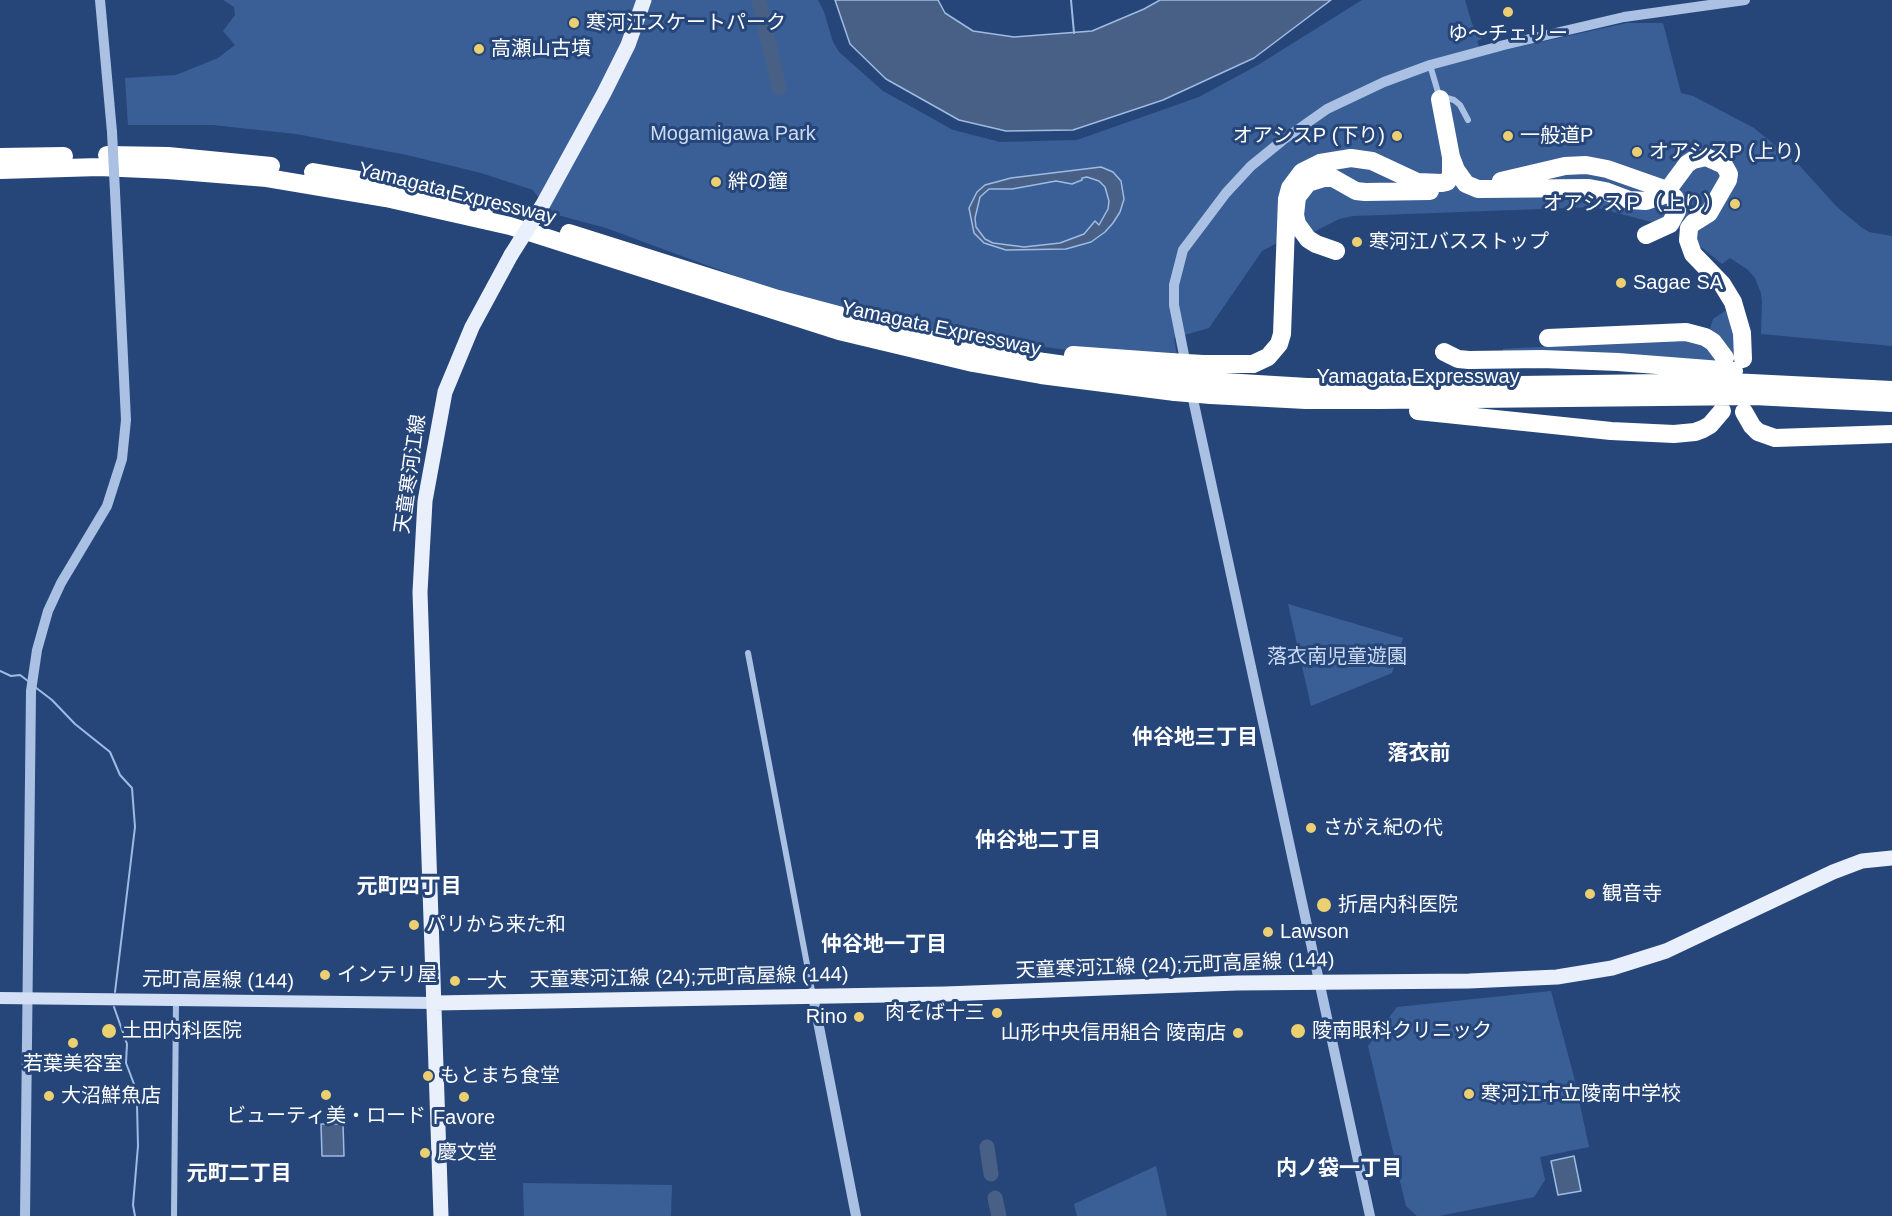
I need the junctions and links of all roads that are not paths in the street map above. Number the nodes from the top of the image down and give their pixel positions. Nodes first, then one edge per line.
1 (100, 0) edge
2 (644, 0) edge
3 (1745, 0) edge
4 (1430, 65) junction
5 (1440, 99) junction
6 (1467, 120) dead end
7 (1455, 139) junction
8 (0, 157) edge
9 (1451, 157) junction
10 (0, 170) edge
11 (1462, 180) junction
12 (1668, 192) junction
13 (1646, 235) dead end
14 (1336, 251) dead end
15 (814, 317) junction
16 (838, 323) junction
17 (1548, 338) dead end
18 (1444, 352) dead end
19 (1173, 377) junction
20 (1208, 380) junction
21 (1892, 384) edge
22 (1892, 390) edge
23 (1892, 403) edge
24 (1722, 411) dead end
25 (1744, 412) dead end
26 (1892, 434) edge
27 (748, 653) dead end
28 (1892, 858) edge
29 (1318, 981) junction
30 (813, 996) junction
31 (0, 998) edge
32 (29, 998) junction
33 (176, 1000) junction
34 (435, 1003) junction
35 (25, 1216) edge
36 (174, 1216) edge
37 (441, 1216) edge
38 (856, 1216) edge
39 (1370, 1216) edge

1 - 32 street, bridge
2 - 34 main road, 天童寒河江線, bridge
3 - 4 street
4 - 5 street
4 - 29 street
5 - 6 street
5 - 7 highway
5 - 9 highway
7 - 11 highway
7 - 12 highway
8 - 15 highway, Yamagata Expressway
9 - 11 highway
9 - 20 highway
10 - 15 highway, Yamagata Expressway
11 - 12 highway
11 - 14 highway
12 - 13 highway
12 - 17 highway
15 - 16 highway, Yamagata Expressway
16 - 19 highway, Yamagata Expressway
16 - 19 highway, Yamagata Expressway
18 - 21 highway
19 - 20 highway, Yamagata Expressway, bridge
20 - 22 highway, Yamagata Expressway
20 - 23 highway, Yamagata Expressway
20 - 24 highway
25 - 26 highway
27 - 30 street
28 - 29 main road, 天童寒河江線 (24);元町高屋線 (144)
29 - 30 main road, 天童寒河江線 (24);元町高屋線 (144)
29 - 39 street
30 - 34 main road, 天童寒河江線 (24);元町高屋線 (144)
30 - 38 street
31 - 32 main road, 元町高屋線 (144)
32 - 33 main road, 元町高屋線 (144)
32 - 35 street
33 - 34 main road, 元町高屋線 (144)
33 - 36 street
34 - 37 main road, 天童寒河江線

